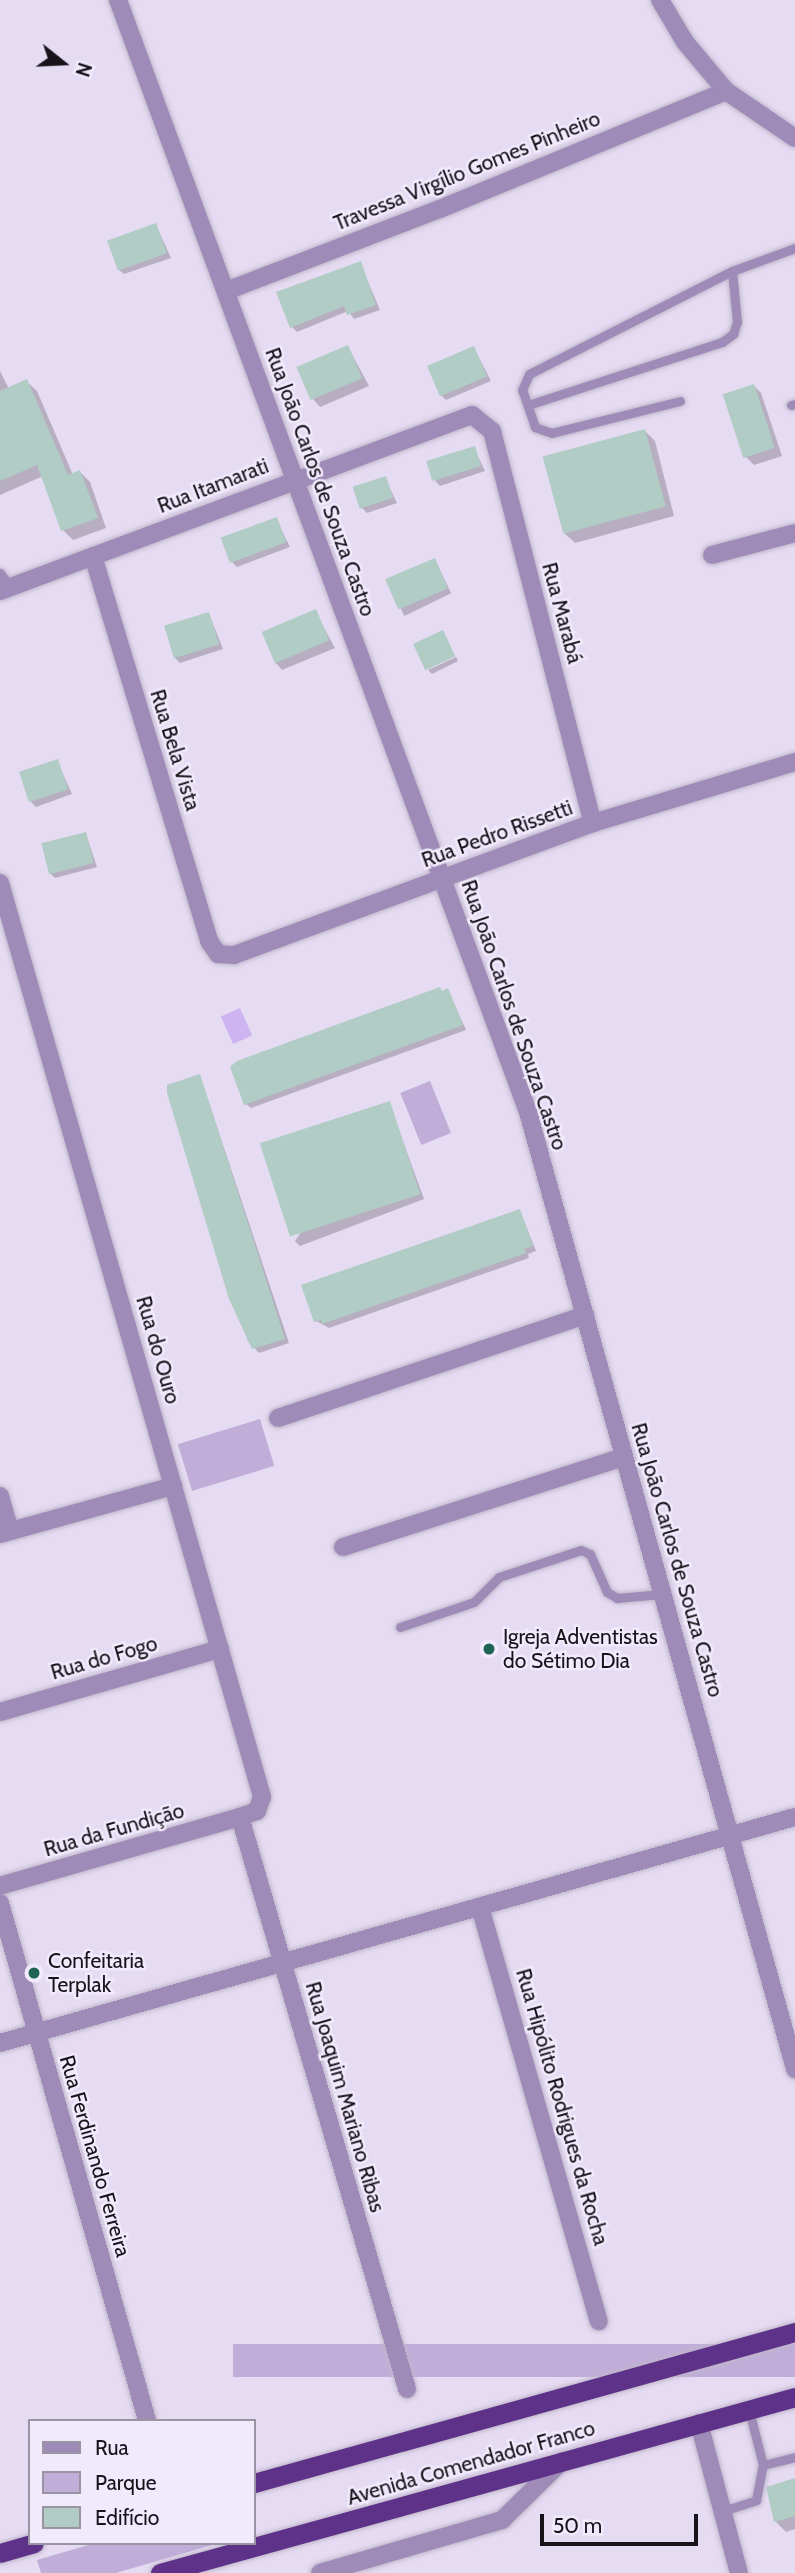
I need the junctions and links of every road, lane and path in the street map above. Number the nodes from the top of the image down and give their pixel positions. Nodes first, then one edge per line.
1 (118, 0) edge
2 (660, 0) edge
3 (726, 91) junction
4 (795, 138) edge
5 (795, 248) edge
6 (732, 271) junction
7 (226, 291) junction
8 (680, 401) dead end
9 (528, 405) junction
10 (481, 418) joint
11 (295, 480) junction
12 (795, 533) edge
13 (712, 555) dead end
14 (93, 556) junction
15 (4, 583) edge
16 (795, 762) edge
17 (593, 823) junction
18 (442, 878) junction
19 (0, 883) edge
20 (218, 954) joint
21 (585, 1315) junction
22 (278, 1418) dead end
23 (624, 1457) junction
24 (173, 1486) junction
25 (0, 1496) edge
26 (5, 1532) edge
27 (343, 1546) dead end
28 (662, 1594) junction
29 (400, 1627) dead end
30 (220, 1649) junction
31 (0, 1712) edge
32 (240, 1817) junction
33 (795, 1817) edge
34 (730, 1836) junction
35 (0, 1886) edge
36 (0, 1903) edge
37 (480, 1907) junction
38 (282, 1963) junction
39 (37, 2032) junction
40 (0, 2043) edge
41 (795, 2069) edge
42 (599, 2320) dead end
43 (795, 2332) edge
44 (407, 2389) dead end
45 (795, 2397) edge
46 (748, 2410) junction
47 (146, 2419) edge
48 (699, 2423) junction
49 (795, 2457) edge
50 (562, 2461) junction
51 (763, 2465) junction
52 (256, 2482) edge
53 (723, 2511) junction
54 (28, 2545) edge
55 (0, 2553) edge
56 (160, 2573) edge
57 (320, 2573) edge
58 (739, 2573) edge

1 - 7 street, Rua João Carlos de Souza Castro
2 - 3 street
3 - 4 street
3 - 7 street, Travessa Virgílio Gomes Pinheiro
5 - 6 lane
6 - 9 lane
6 - 9 lane
7 - 11 street, Rua João Carlos de Souza Castro
8 - 9 lane
10 - 11 street, Rua Itamarati
10 - 17 street, Rua Marabá
11 - 14 street, Rua Itamarati
11 - 18 street, Rua João Carlos de Souza Castro
12 - 13 street
14 - 15 street, Rua Itamarati
14 - 20 street, Rua Bela Vista
16 - 17 street, Rua Pedro Rissetti
17 - 18 street, Rua Pedro Rissetti
18 - 20 street, Rua Pedro Rissetti
18 - 21 street, Rua João Carlos de Souza Castro
19 - 24 street, Rua do Ouro
21 - 22 street
21 - 23 street, Rua João Carlos de Souza Castro
23 - 27 street
23 - 28 street, Rua João Carlos de Souza Castro
24 - 26 street
24 - 30 street, Rua do Ouro
25 - 26 street
28 - 29 lane
28 - 34 street, Rua João Carlos de Souza Castro
30 - 31 street, Rua do Fogo
30 - 32 street, Rua do Ouro
32 - 35 street, Rua da Fundição
32 - 38 street, Rua Joaquim Mariano Ribas
33 - 34 street
34 - 37 street
34 - 41 street, Rua João Carlos de Souza Castro
36 - 39 street, Rua Ferdinando Ferreira
37 - 38 street
37 - 42 street, Rua Hipólito Rodrigues da Rocha
38 - 39 street
38 - 44 street, Rua Joaquim Mariano Ribas
39 - 40 street
39 - 47 street, Rua Ferdinando Ferreira
43 - 52 highway, Avenida Comendador Franco
45 - 46 highway, Avenida Comendador Franco
46 - 48 highway, Avenida Comendador Franco
46 - 51 lane
48 - 50 highway, Avenida Comendador Franco
48 - 53 street
49 - 51 lane
50 - 56 highway, Avenida Comendador Franco
50 - 57 street
51 - 53 lane
53 - 58 street
54 - 55 highway

